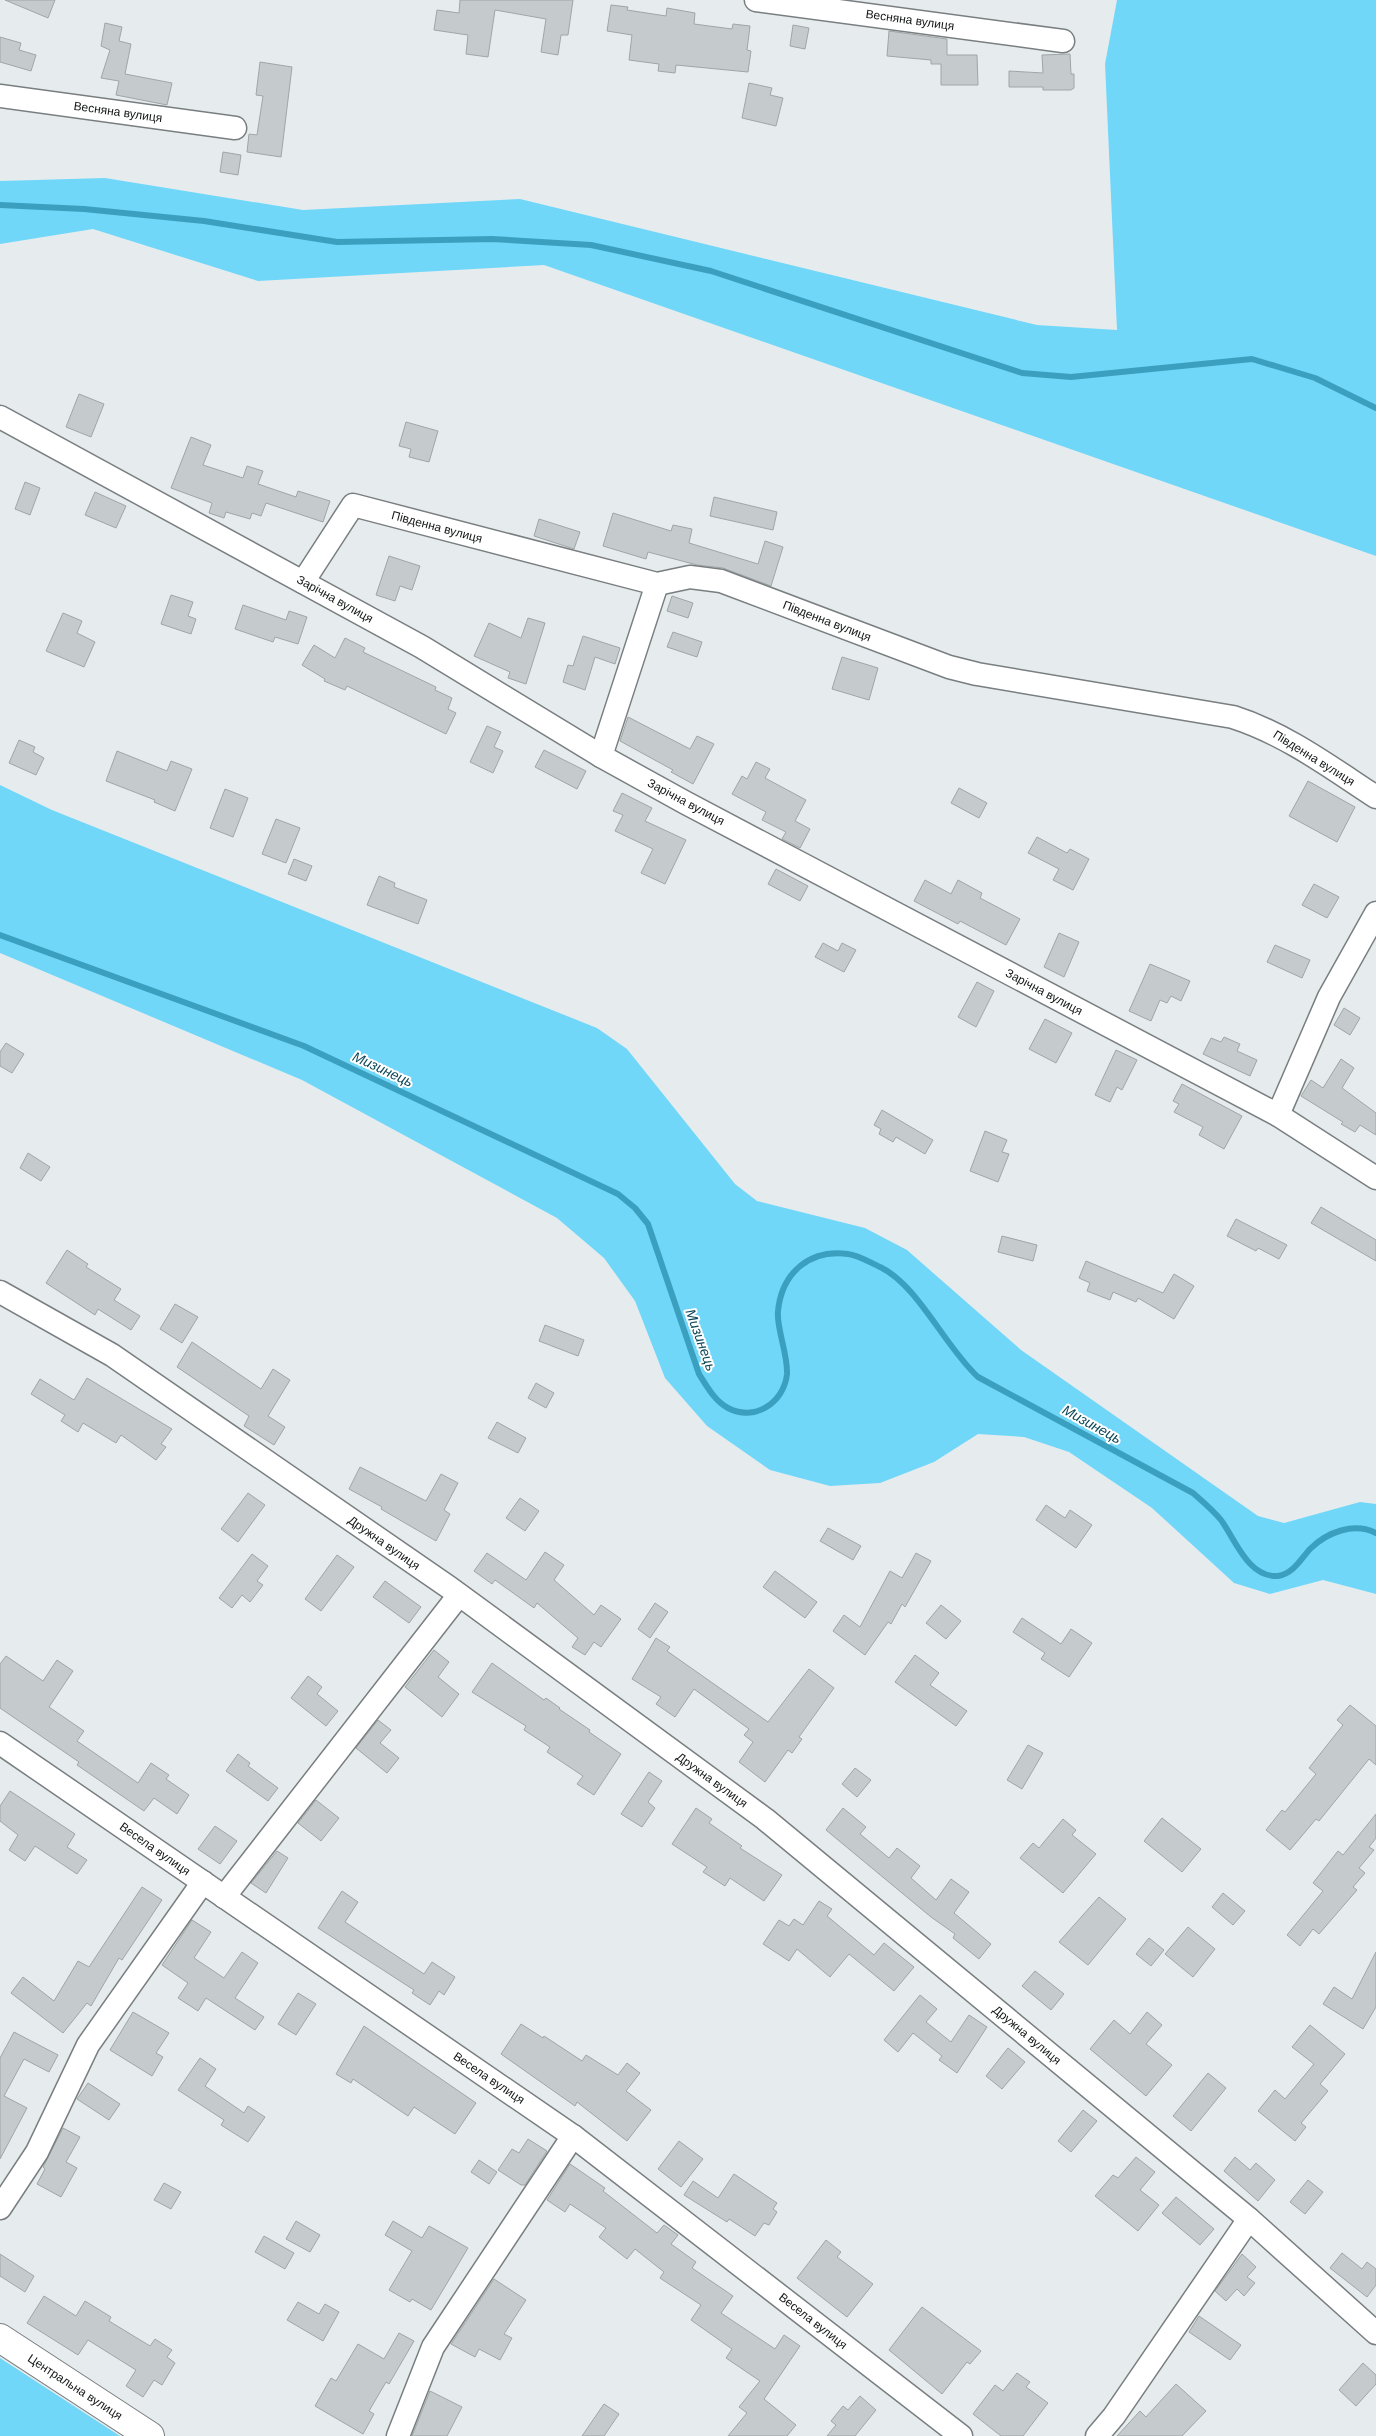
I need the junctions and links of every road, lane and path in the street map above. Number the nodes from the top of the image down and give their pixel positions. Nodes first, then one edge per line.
1 (756, 0) edge
2 (1063, 41) dead end
3 (0, 96) edge
4 (235, 128) dead end
5 (0, 418) edge
6 (303, 582) junction
7 (657, 584) junction
8 (601, 756) junction
9 (1376, 797) edge
10 (1376, 913) edge
11 (1278, 1116) junction
12 (1376, 1178) edge
13 (0, 1292) edge
14 (459, 1595) junction
15 (0, 1743) edge
16 (203, 1882) junction
17 (224, 1897) junction
18 (573, 2136) junction
19 (0, 2208) edge
20 (1249, 2219) junction
21 (1376, 2333) edge
22 (0, 2338) edge
23 (150, 2436) edge
24 (398, 2436) edge
25 (961, 2436) edge
26 (1097, 2436) edge

1 - 2 street, Весняна вулиця
3 - 4 street, Весняна вулиця
5 - 6 street, Зарічна вулиця
6 - 7 street, Південна вулиця
6 - 8 street, Зарічна вулиця
7 - 8 street
7 - 9 street, Південна вулиця
8 - 11 street, Зарічна вулиця
10 - 11 street
11 - 12 street, Зарічна вулиця
13 - 14 street, Дружна вулиця
14 - 17 street
14 - 20 street, Дружна вулиця
15 - 16 street, Весела вулиця
16 - 17 street, Весела вулиця
16 - 19 street
17 - 18 street, Весела вулиця
18 - 24 street
18 - 25 street, Весела вулиця
20 - 21 street, Дружна вулиця
20 - 26 street
22 - 23 street, Центральна вулиця

